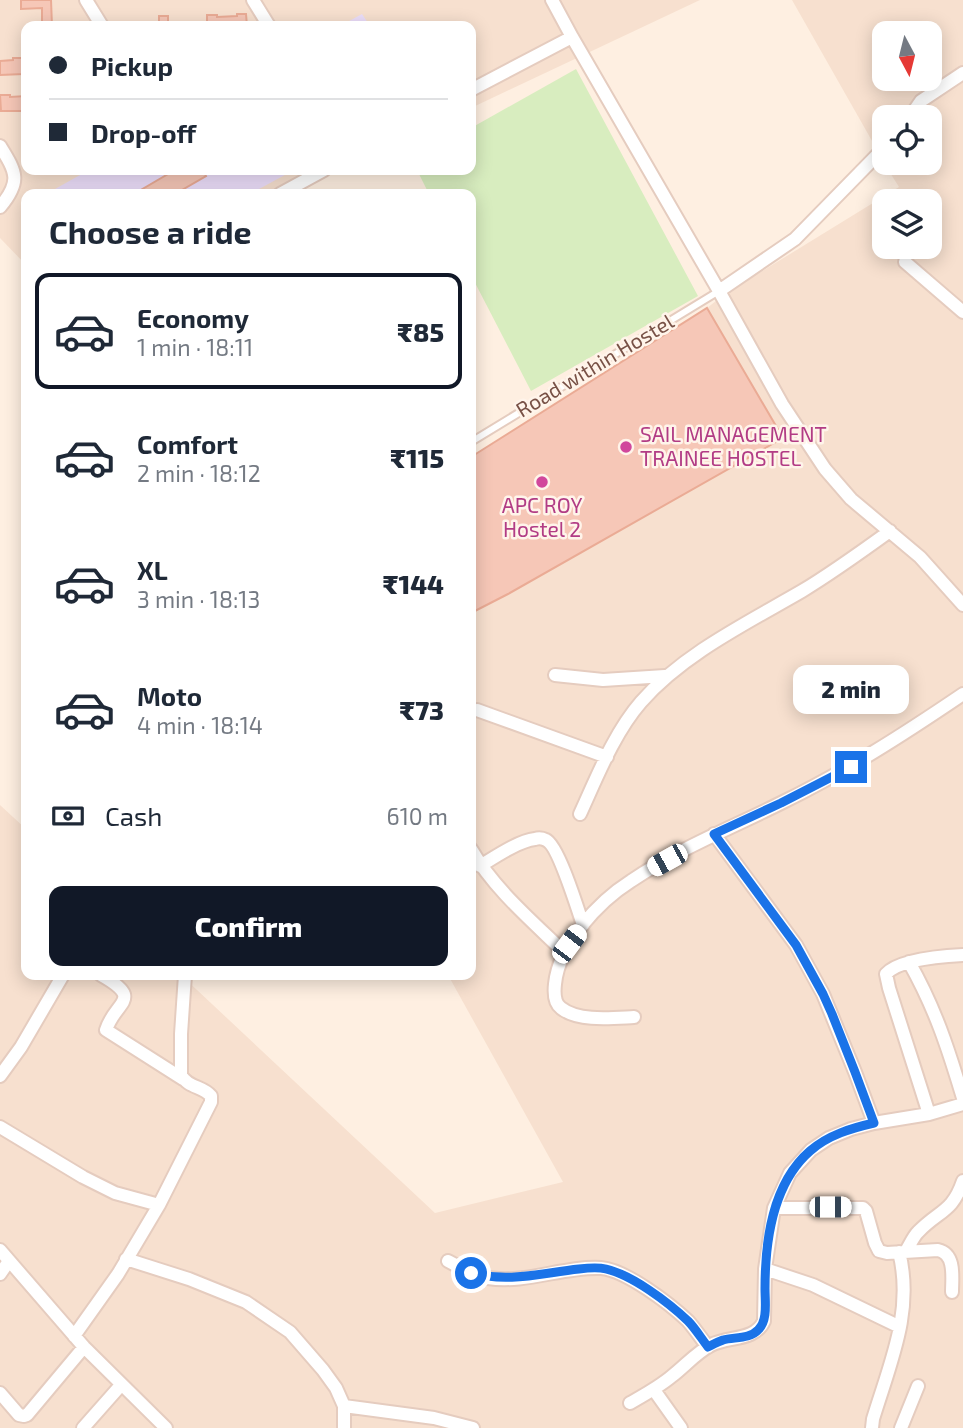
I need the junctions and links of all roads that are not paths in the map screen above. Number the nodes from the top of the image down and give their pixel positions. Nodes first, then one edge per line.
1 (86, 0) edge
2 (253, 0) edge
3 (552, 0) edge
4 (99, 21) edge
5 (267, 21) edge
6 (572, 37) junction
7 (963, 73) edge
8 (476, 87) edge
9 (918, 105) edge
10 (0, 146) edge
11 (872, 160) edge
12 (315, 175) edge
13 (289, 189) edge
14 (0, 207) edge
15 (905, 262) dead end
16 (719, 290) junction
17 (963, 312) edge
18 (476, 439) edge
19 (890, 531) junction
20 (963, 605) edge
21 (555, 675) dead end
22 (665, 676) junction
23 (963, 694) edge
24 (477, 710) dead end
25 (607, 757) junction
26 (580, 814) dead end
27 (714, 834) junction
28 (476, 858) edge
29 (480, 866) junction
30 (583, 925) junction
31 (565, 953) junction
32 (963, 955) edge
33 (909, 962) junction
34 (59, 980) edge
35 (109, 980) edge
36 (185, 980) edge
37 (634, 1017) dead end
38 (0, 1076) edge
39 (183, 1079) junction
40 (963, 1098) edge
41 (963, 1104) edge
42 (929, 1114) junction
43 (874, 1123) junction
44 (0, 1127) edge
45 (963, 1181) edge
46 (159, 1205) junction
47 (774, 1208) junction
48 (0, 1251) edge
49 (903, 1252) junction
50 (127, 1259) junction
51 (9, 1261) junction
52 (448, 1261) dead end
53 (765, 1269) junction
54 (0, 1274) edge
55 (952, 1292) dead end
56 (900, 1327) junction
57 (74, 1336) junction
58 (708, 1347) junction
59 (84, 1348) junction
60 (121, 1385) junction
61 (918, 1386) dead end
62 (654, 1390) junction
63 (0, 1393) edge
64 (629, 1403) dead end
65 (344, 1406) junction
66 (83, 1428) edge
67 (166, 1428) edge
68 (344, 1428) edge
69 (473, 1428) edge
70 (681, 1428) edge
71 (872, 1428) edge
72 (901, 1428) edge

1 - 4 street
2 - 5 street
3 - 6 street
6 - 8 street
6 - 16 street
7 - 9 street
10 - 14 street
11 - 16 street
12 - 13 street
15 - 17 street
16 - 18 lane, Road within Hostel
16 - 19 street
19 - 20 street
19 - 22 street
21 - 22 street
22 - 25 street
23 - 27 street
24 - 25 street
25 - 26 street
27 - 30 street
27 - 43 street
28 - 29 street
29 - 30 street
29 - 31 street
30 - 31 street
31 - 37 street
32 - 33 street
33 - 40 street
33 - 42 street
34 - 38 street
35 - 39 street
36 - 39 street
39 - 46 street
41 - 42 street
42 - 43 street
43 - 47 street
44 - 46 street
45 - 49 street
46 - 50 street
47 - 49 street
47 - 53 street
48 - 51 street
49 - 55 street
49 - 56 street
50 - 57 street
50 - 65 street
51 - 54 street
51 - 57 street
52 - 58 street
53 - 56 street
53 - 58 street
56 - 71 street
57 - 59 street
58 - 62 street
59 - 60 street
59 - 63 street
60 - 66 street
60 - 67 street
61 - 72 street
62 - 64 street
62 - 70 street
65 - 68 street
65 - 69 street

